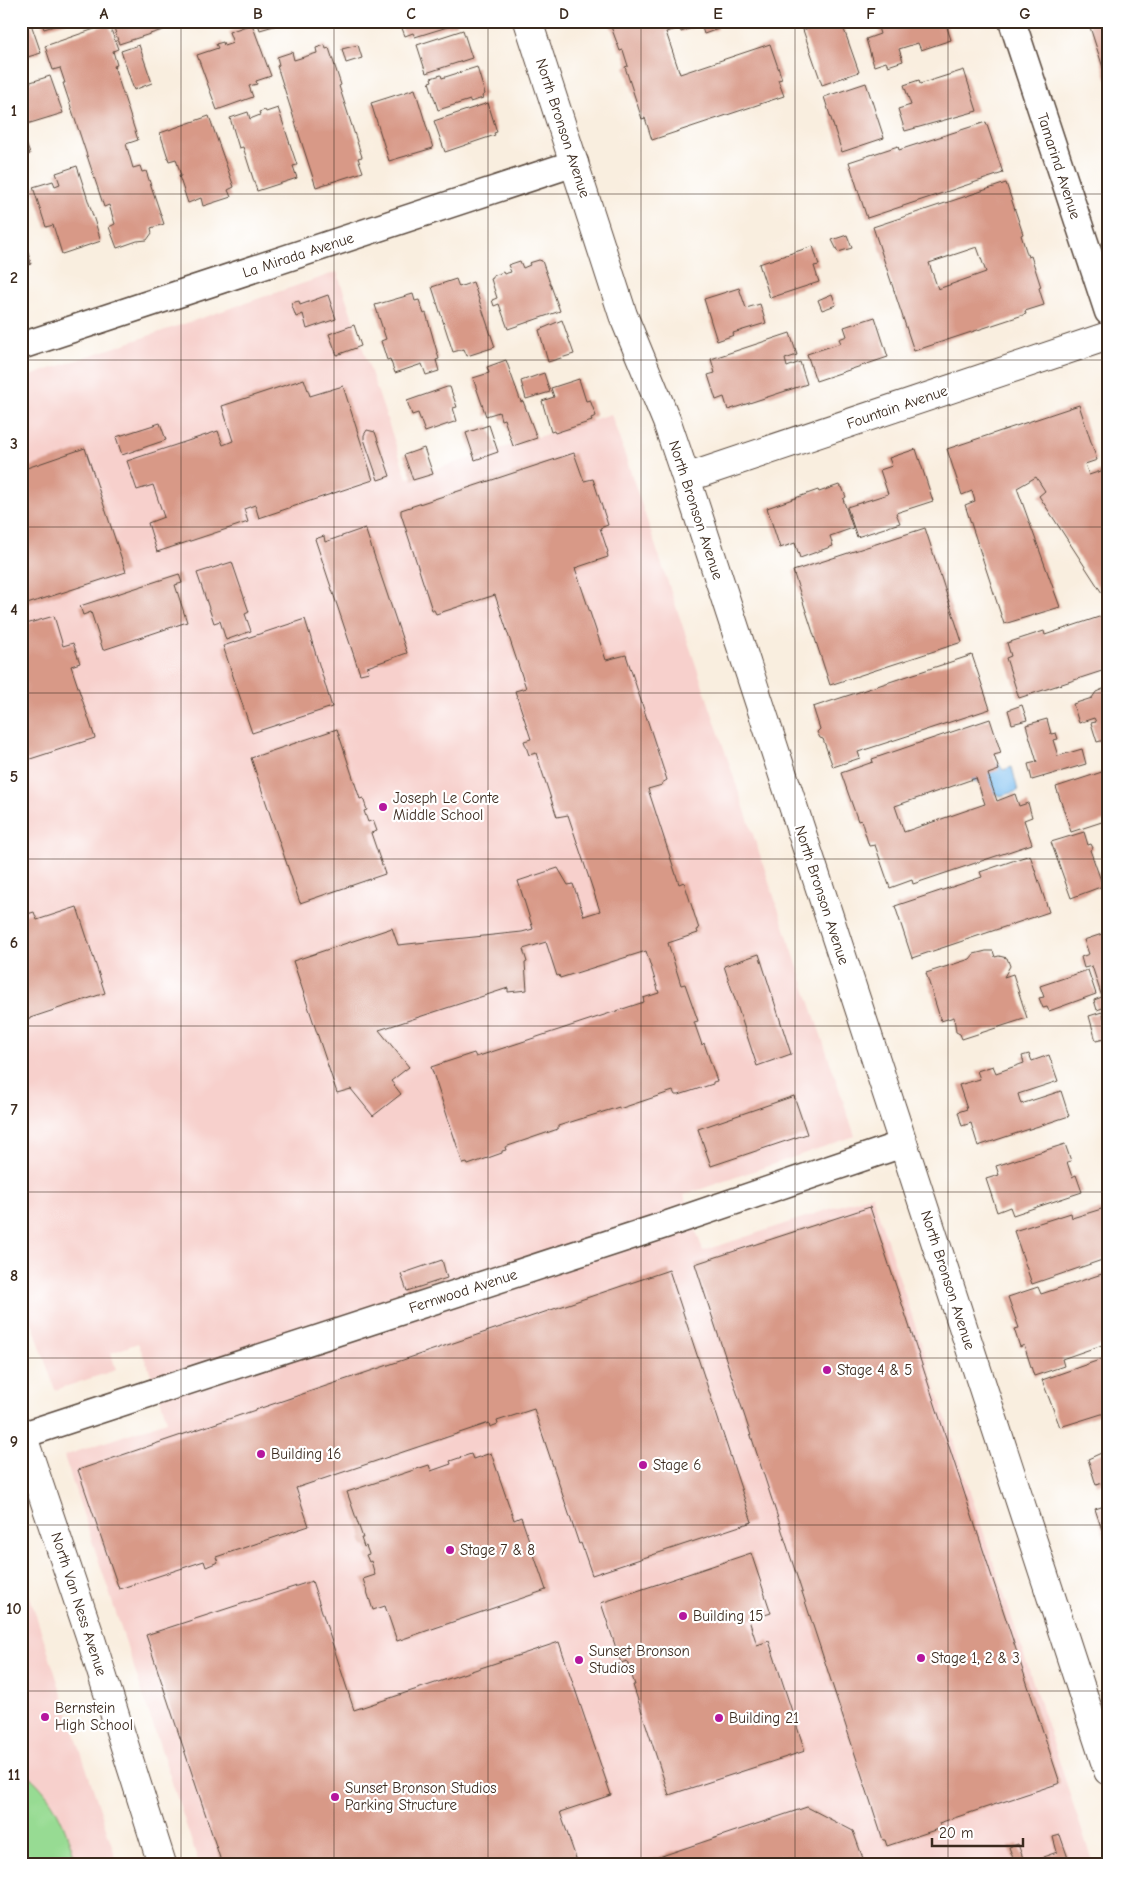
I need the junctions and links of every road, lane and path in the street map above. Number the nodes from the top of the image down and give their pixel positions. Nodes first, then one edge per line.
1 (528, 21) edge
2 (1012, 21) edge
3 (575, 163) junction
4 (1108, 312) edge
5 (1108, 336) edge
6 (21, 346) edge
7 (686, 478) junction
8 (903, 1144) junction
9 (22, 1433) edge
10 (1108, 1771) edge
11 (162, 1864) edge

1 - 3 street, North Bronson Avenue
2 - 4 street, Tamarind Avenue
3 - 6 street, La Mirada Avenue
3 - 7 street, North Bronson Avenue
5 - 7 street, Fountain Avenue
7 - 8 street, North Bronson Avenue
8 - 9 street, Fernwood Avenue
8 - 10 street, North Bronson Avenue
9 - 11 street, North Van Ness Avenue

